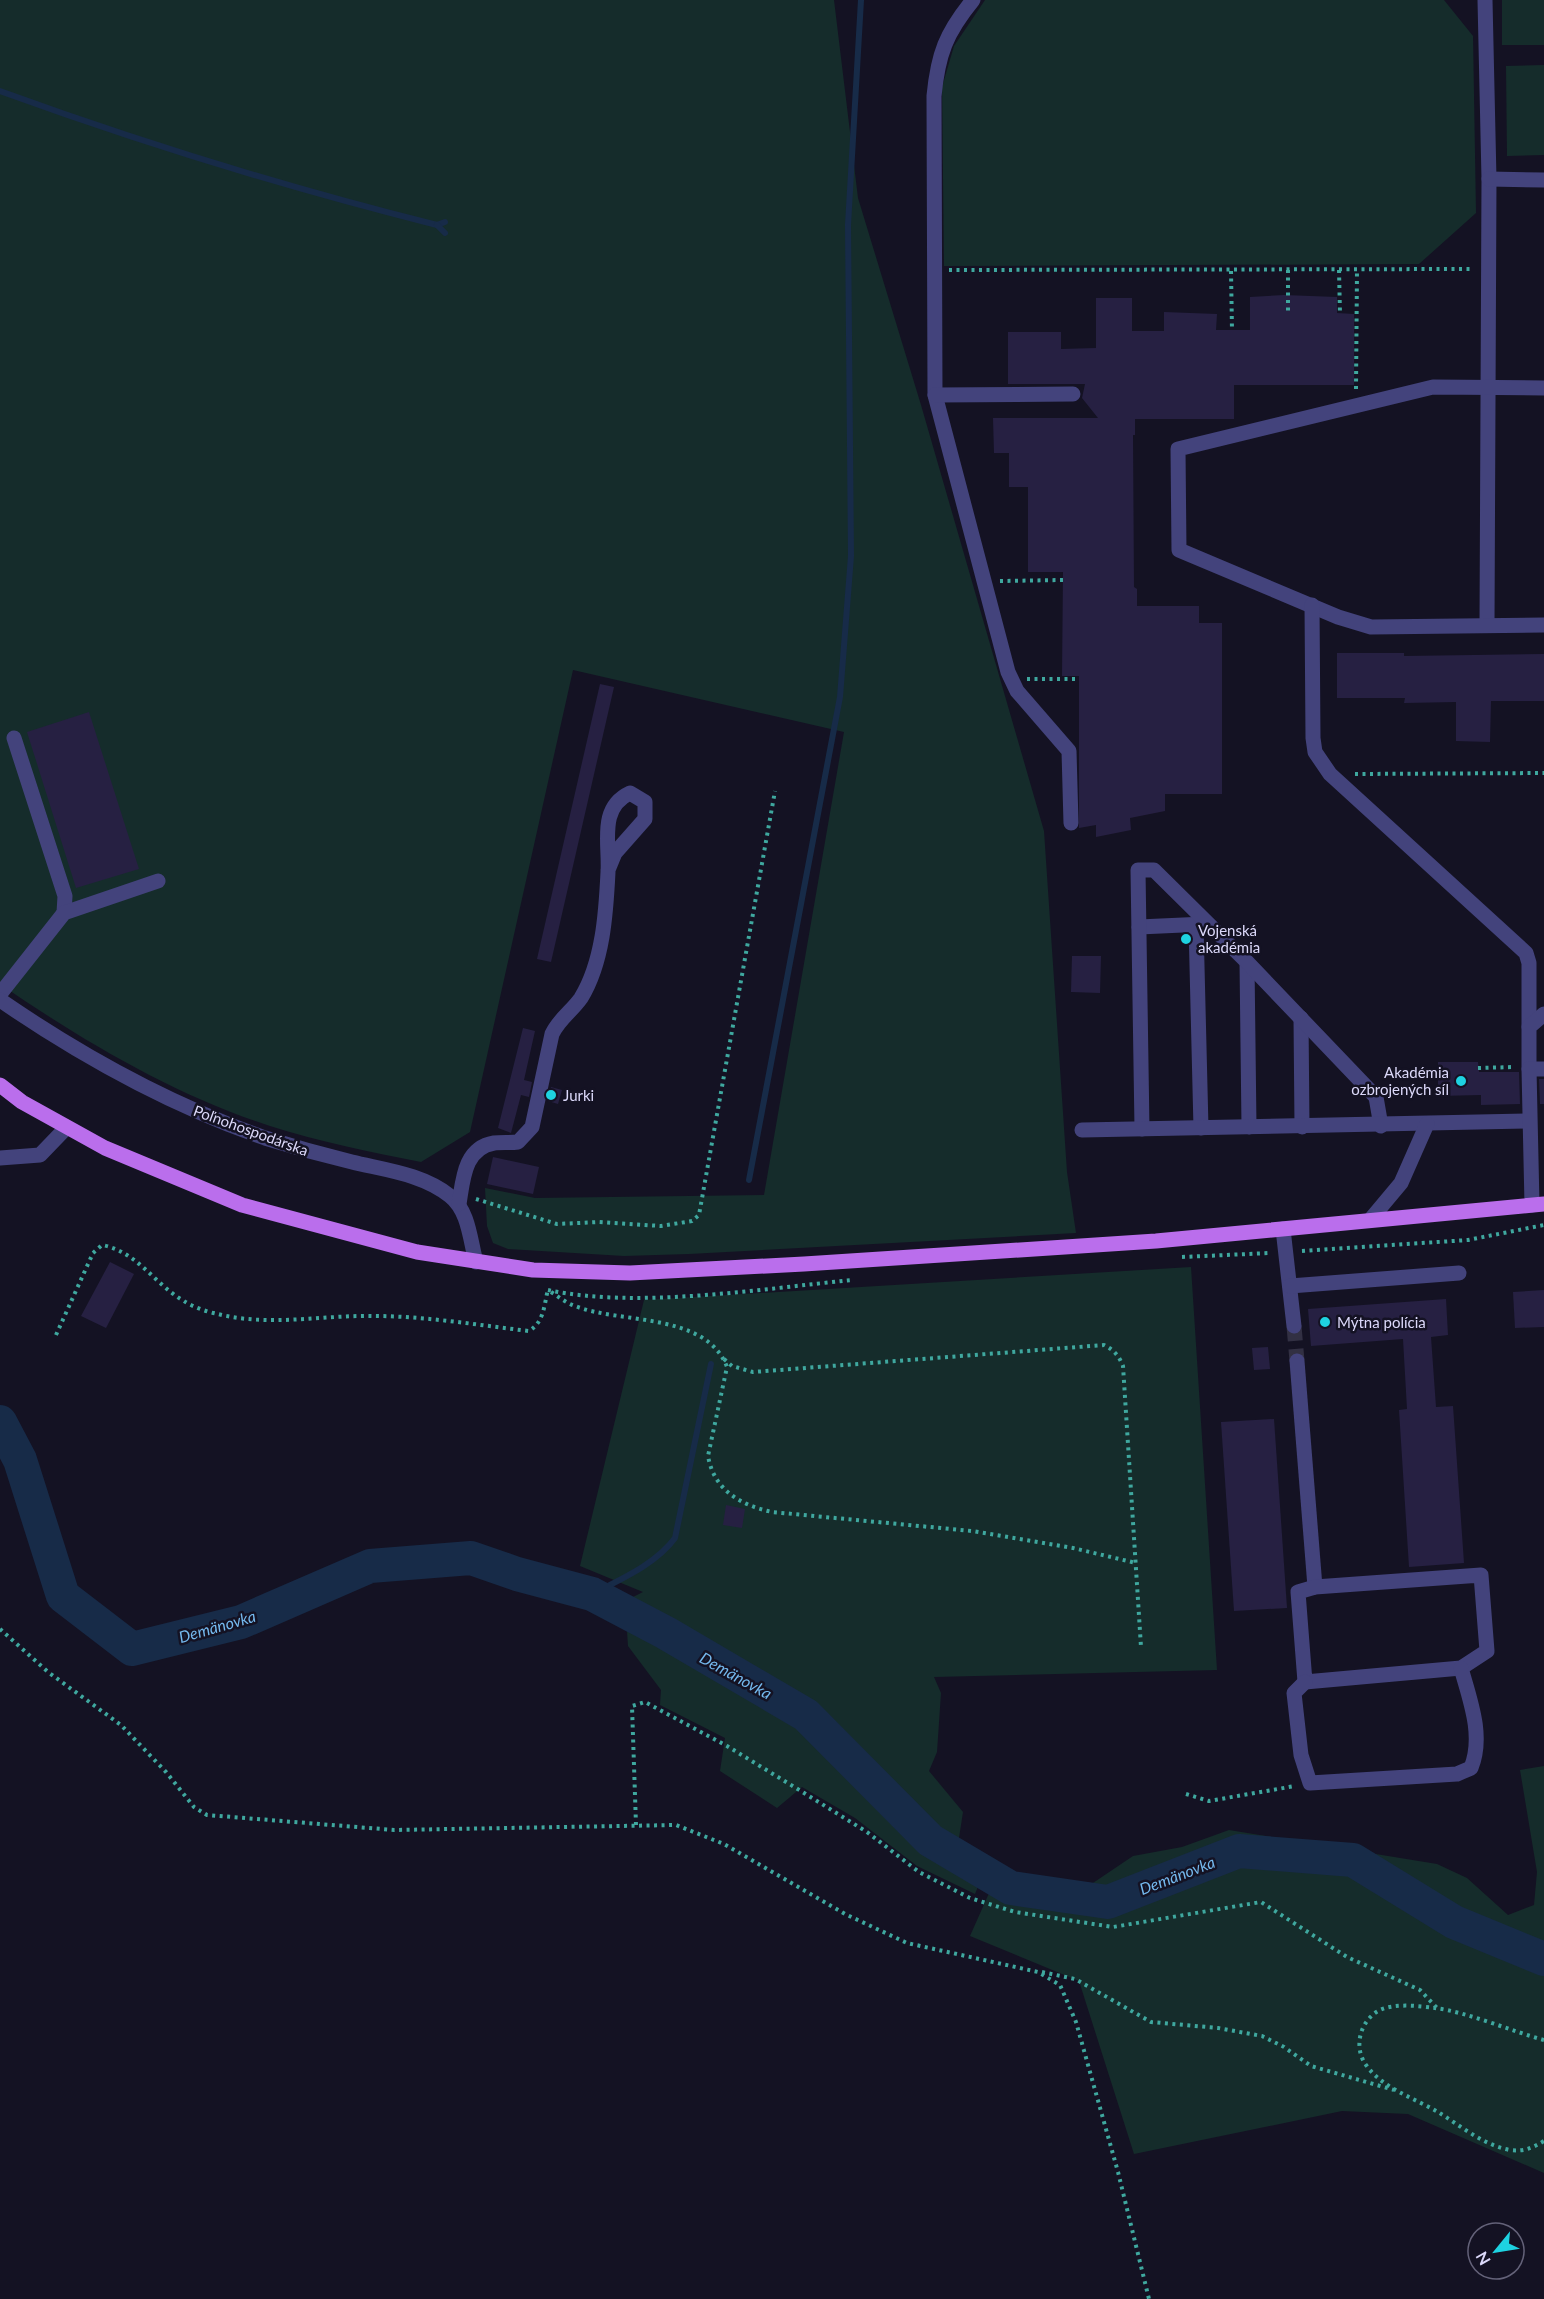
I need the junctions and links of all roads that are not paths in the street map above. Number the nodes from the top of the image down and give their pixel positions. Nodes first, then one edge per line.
1 (973, 0) edge
2 (1485, 0) edge
3 (1489, 179) junction
4 (1544, 180) edge
5 (1488, 388) junction
6 (1544, 388) edge
7 (1073, 394) dead end
8 (934, 395) junction
9 (1312, 605) junction
10 (1487, 625) junction
11 (1544, 625) edge
12 (14, 738) dead end
13 (1071, 824) dead end
14 (608, 870) dead end
15 (158, 881) dead end
16 (64, 913) junction
17 (1202, 925) junction
18 (1139, 927) junction
19 (1247, 962) junction
20 (0, 994) edge
21 (0, 1000) edge
22 (1544, 1014) edge
23 (1301, 1018) junction
24 (1529, 1027) junction
25 (1537, 1069) edge
26 (0, 1085) edge
27 (0, 1093) edge
28 (22, 1102) junction
29 (1529, 1121) junction
30 (1427, 1124) junction
31 (1381, 1126) junction
32 (1249, 1127) junction
33 (1302, 1127) junction
34 (66, 1128) junction
35 (1201, 1128) junction
36 (1142, 1129) junction
37 (1082, 1130) dead end
38 (0, 1158) edge
39 (460, 1199) junction
40 (1538, 1204) edge
41 (1370, 1221) junction
42 (1283, 1229) junction
43 (476, 1262) junction
44 (1459, 1273) dead end
45 (1290, 1286) junction
46 (1294, 1326) tunnel mouth
47 (1297, 1361) tunnel mouth
48 (1315, 1587) junction
49 (1461, 1668) junction
50 (1305, 1682) junction

1 - 8 street
2 - 3 street
3 - 4 street
3 - 5 street
5 - 6 street
5 - 9 street
5 - 10 street
7 - 8 street
8 - 13 street
9 - 10 street
9 - 24 street
10 - 11 street
12 - 16 street
14 - 39 street
15 - 16 street
16 - 20 street
17 - 18 street
17 - 18 street
17 - 19 street
17 - 35 street
18 - 36 street
19 - 23 street
19 - 32 street
21 - 39 street, Poľnohospodárska
22 - 24 street
23 - 31 street
23 - 33 street
24 - 25 street
25 - 29 street
26 - 28 main road
27 - 28 main road
28 - 34 main road
29 - 30 street
29 - 40 street
30 - 31 street
30 - 41 street
31 - 33 street
32 - 33 street
32 - 35 street
34 - 38 street
34 - 43 main road
35 - 36 street
36 - 37 street
39 - 43 street
40 - 41 main road
41 - 42 main road
42 - 43 main road
42 - 45 street
44 - 45 street
45 - 46 street
47 - 48 street
48 - 49 street
48 - 50 street
49 - 50 street
49 - 50 street

